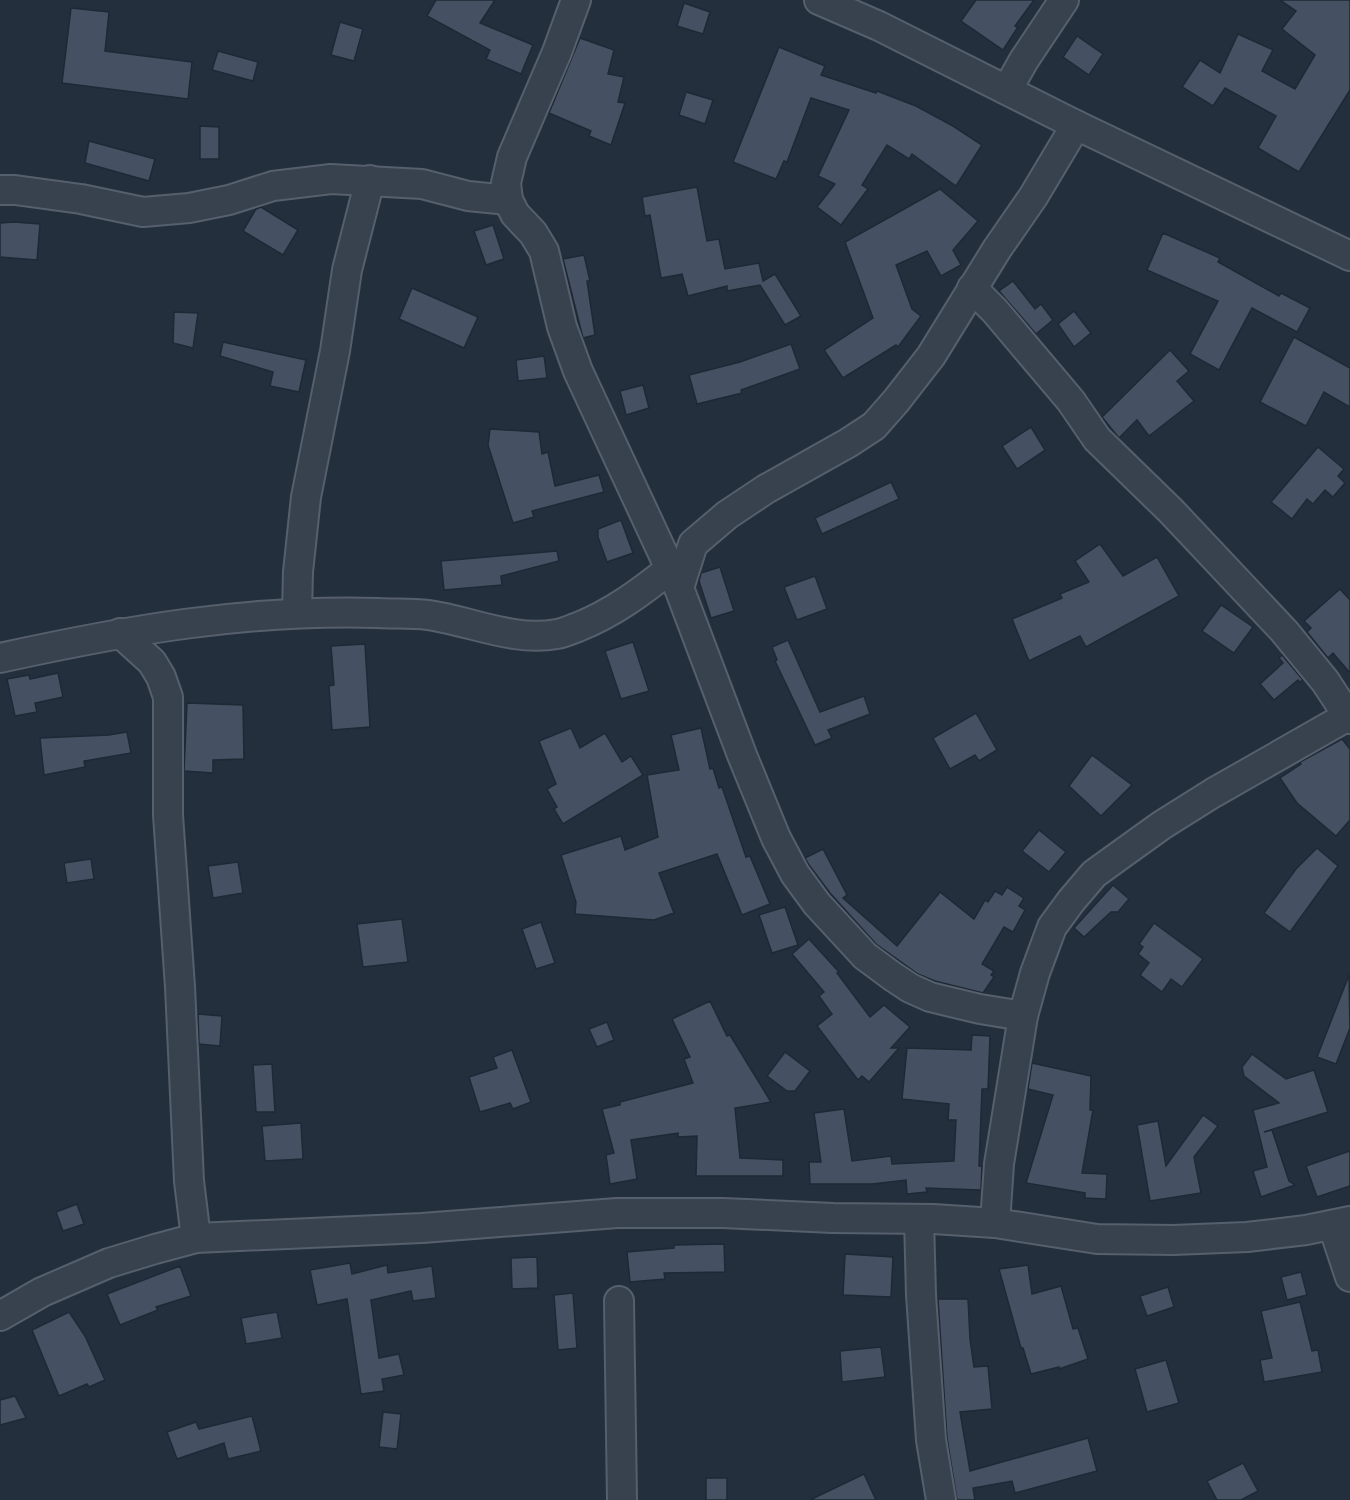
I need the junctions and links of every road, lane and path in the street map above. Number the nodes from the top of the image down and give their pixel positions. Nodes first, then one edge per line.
1 (576, 0) edge
2 (819, 0) edge
3 (1064, 0) edge
4 (1007, 90) junction
5 (1076, 125) junction
6 (370, 180) junction
7 (0, 190) edge
8 (508, 200) junction
9 (1350, 256) edge
10 (972, 288) junction
11 (653, 533) junction
12 (693, 544) junction
13 (674, 579) junction
14 (297, 613) junction
15 (120, 633) junction
16 (0, 658) edge
17 (1349, 717) edge
18 (1023, 1016) junction
19 (919, 1219) junction
20 (995, 1223) junction
21 (1341, 1223) edge
22 (196, 1238) junction
23 (1350, 1277) edge
24 (620, 1301) dead end
25 (0, 1316) edge
26 (622, 1500) edge
27 (941, 1500) edge

1 - 8 street
2 - 4 street
3 - 4 street
4 - 5 street
5 - 9 street
5 - 10 street
6 - 7 street
6 - 8 street
6 - 14 street
8 - 11 street
10 - 12 street
10 - 17 street
11 - 12 street
11 - 13 street
12 - 13 street
13 - 14 street
13 - 18 street
14 - 15 street
15 - 16 street
15 - 22 street
17 - 18 street
18 - 20 street
19 - 20 street
19 - 22 street
19 - 27 street
20 - 21 street
21 - 23 street
22 - 25 street
24 - 26 street

